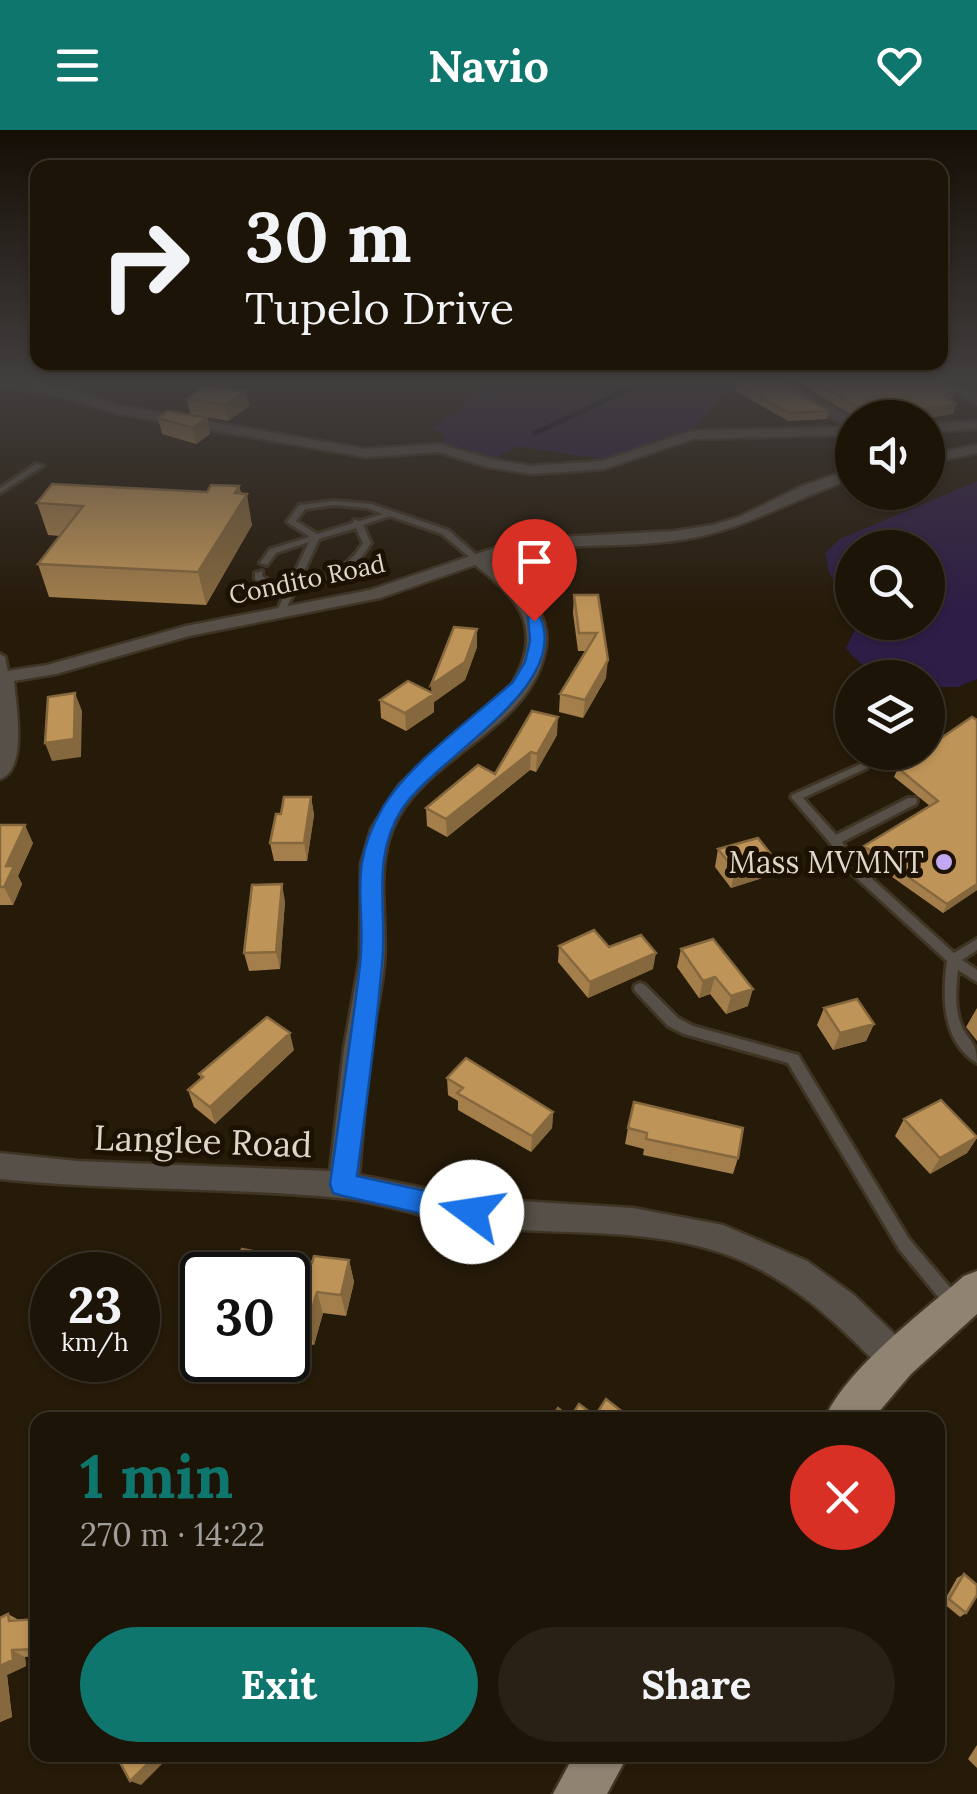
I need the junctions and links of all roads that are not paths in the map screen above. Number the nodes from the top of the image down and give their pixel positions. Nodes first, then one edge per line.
1 (471, 458) edge
2 (625, 458) edge
3 (38, 466) dead end
4 (835, 479) edge
5 (0, 490) edge
6 (386, 515) junction
7 (358, 522) junction
8 (316, 537) junction
9 (476, 558) junction
10 (291, 585) junction
11 (280, 613) junction
12 (1, 671) edge
13 (854, 770) edge
14 (0, 772) edge
15 (912, 802) dead end
16 (836, 841) junction
17 (977, 944) edge
18 (952, 960) junction
19 (977, 977) edge
20 (640, 988) dead end
21 (977, 1058) edge
22 (0, 1166) edge
23 (343, 1184) junction
24 (967, 1298) edge
25 (897, 1360) junction
26 (852, 1412) edge
27 (599, 1762) edge
28 (578, 1794) edge

1 - 2 street
3 - 5 lane
4 - 9 street, Condito Road
6 - 7 lane
6 - 8 lane
6 - 9 lane
7 - 8 lane
7 - 10 lane
8 - 10 lane
8 - 10 lane
9 - 11 street, Condito Road
9 - 23 street
10 - 11 lane
11 - 12 street, Condito Road
12 - 14 street
13 - 16 lane
15 - 16 lane
16 - 18 lane
17 - 18 lane
18 - 19 lane
18 - 21 lane
20 - 24 lane
22 - 23 street, Langlee Road
23 - 25 street, Langlee Road
24 - 25 main road
25 - 26 main road
27 - 28 main road

